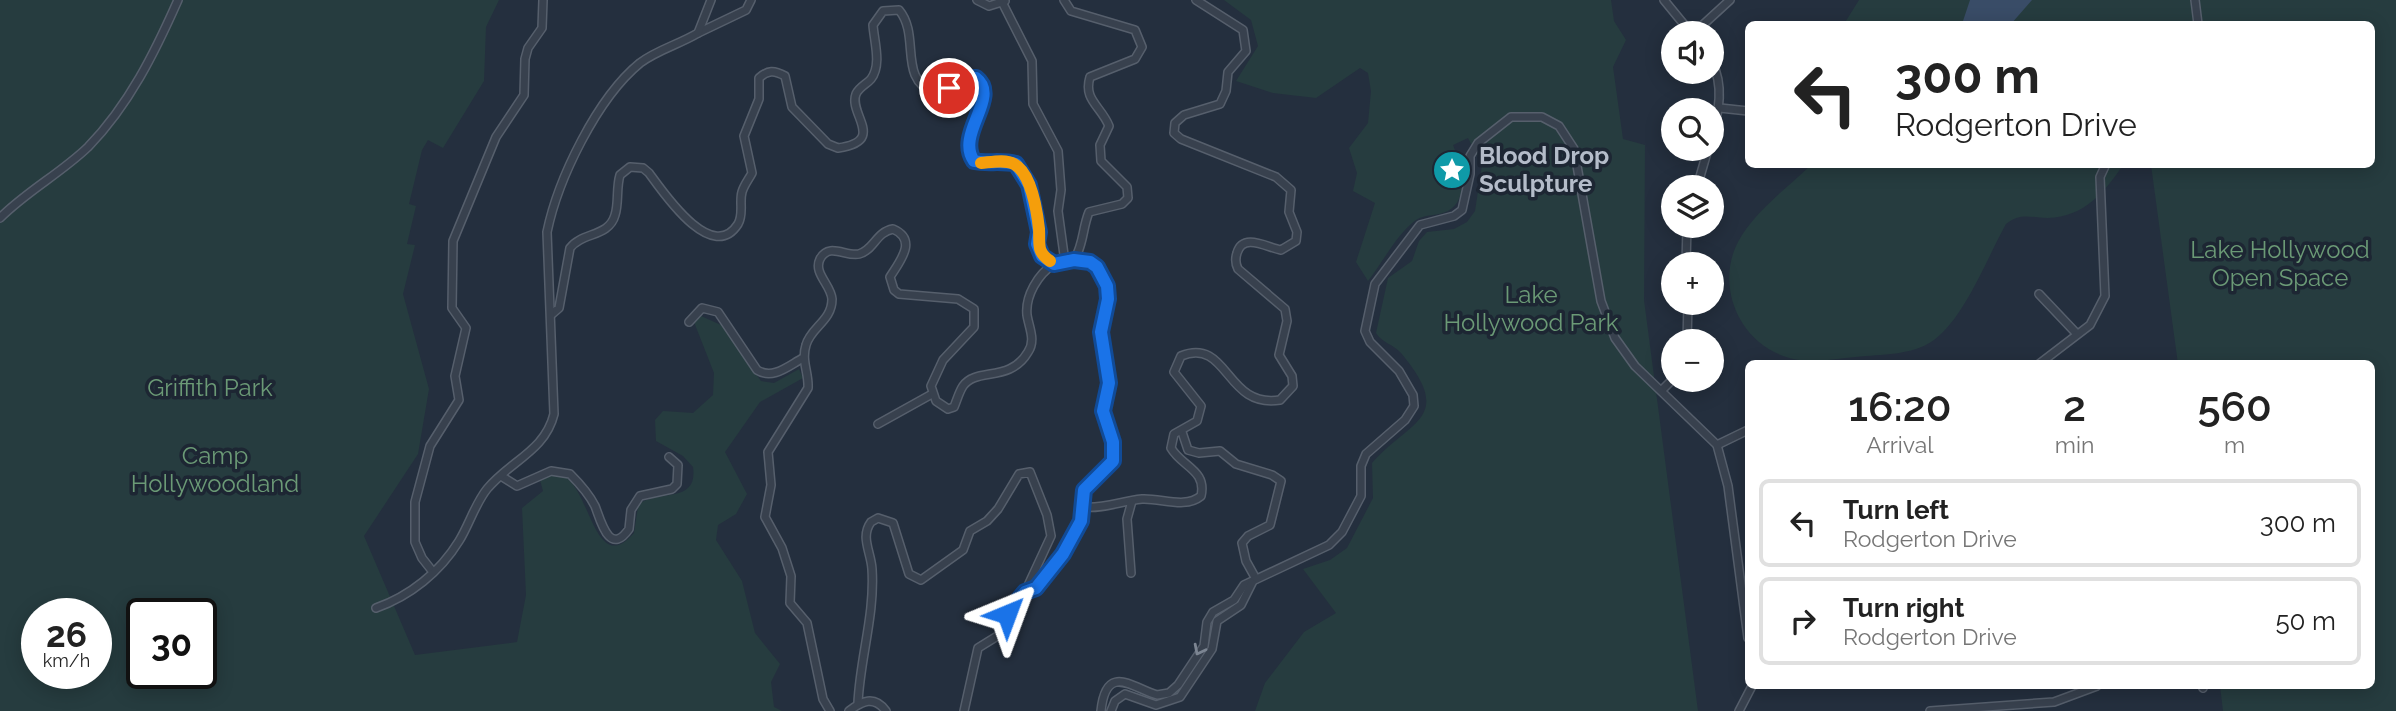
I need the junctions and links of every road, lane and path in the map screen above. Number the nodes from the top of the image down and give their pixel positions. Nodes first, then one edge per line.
1 (178, 0) edge
2 (543, 0) edge
3 (711, 0) edge
4 (751, 0) edge
5 (977, 0) edge
6 (1064, 0) edge
7 (1196, 0) edge
8 (1664, 0) edge
9 (1730, 0) edge
10 (2195, 0) edge
11 (1003, 1) edge
12 (1682, 21) edge
13 (1706, 21) edge
14 (2198, 21) edge
15 (698, 33) junction
16 (1724, 108) edge
17 (1745, 111) edge
18 (2104, 168) edge
19 (0, 218) edge
20 (1074, 260) junction
21 (1065, 262) junction
22 (1054, 264) junction
23 (2039, 294) dead end
24 (552, 314) junction
25 (690, 322) dead end
26 (2076, 333) junction
27 (803, 358) junction
28 (2044, 360) edge
29 (1661, 389) edge
30 (1664, 392) edge
31 (932, 394) junction
32 (878, 424) dead end
33 (1745, 431) edge
34 (1182, 432) junction
35 (1717, 445) junction
36 (669, 457) dead end
37 (501, 476) junction
38 (1132, 501) junction
39 (1083, 507) junction
40 (1745, 557) edge
41 (1738, 558) junction
42 (433, 572) junction
43 (1131, 573) dead end
44 (1254, 581) junction
45 (1025, 592) junction
46 (376, 608) dead end
47 (1745, 614) edge
48 (1750, 689) edge
49 (2088, 689) edge
50 (858, 703) junction
51 (830, 711) edge
52 (849, 711) edge
53 (886, 711) edge
54 (964, 711) edge
55 (1101, 711) edge
56 (1111, 711) edge
57 (1739, 711) edge
58 (1930, 711) edge

1 - 19 street
2 - 42 street
3 - 15 street
4 - 15 street
5 - 11 street
6 - 20 street
7 - 34 street
8 - 12 street
9 - 13 street
10 - 14 street
11 - 21 street
15 - 24 street
16 - 17 street
18 - 26 street
20 - 21 street
20 - 39 street
21 - 22 street
22 - 24 street
22 - 31 street
23 - 26 street
24 - 37 street
25 - 27 street
26 - 28 street
27 - 31 street
27 - 51 street
29 - 44 street
30 - 35 street
31 - 32 street
33 - 35 street
34 - 38 street
34 - 44 street
35 - 41 street
36 - 37 street
37 - 42 street
38 - 39 street
38 - 43 street
39 - 45 street
40 - 41 street
41 - 47 street
42 - 46 street
44 -> 55 street
44 - 56 street
45 - 50 street
45 - 54 street
48 - 57 street
49 - 58 street
50 - 52 street
50 - 53 street

